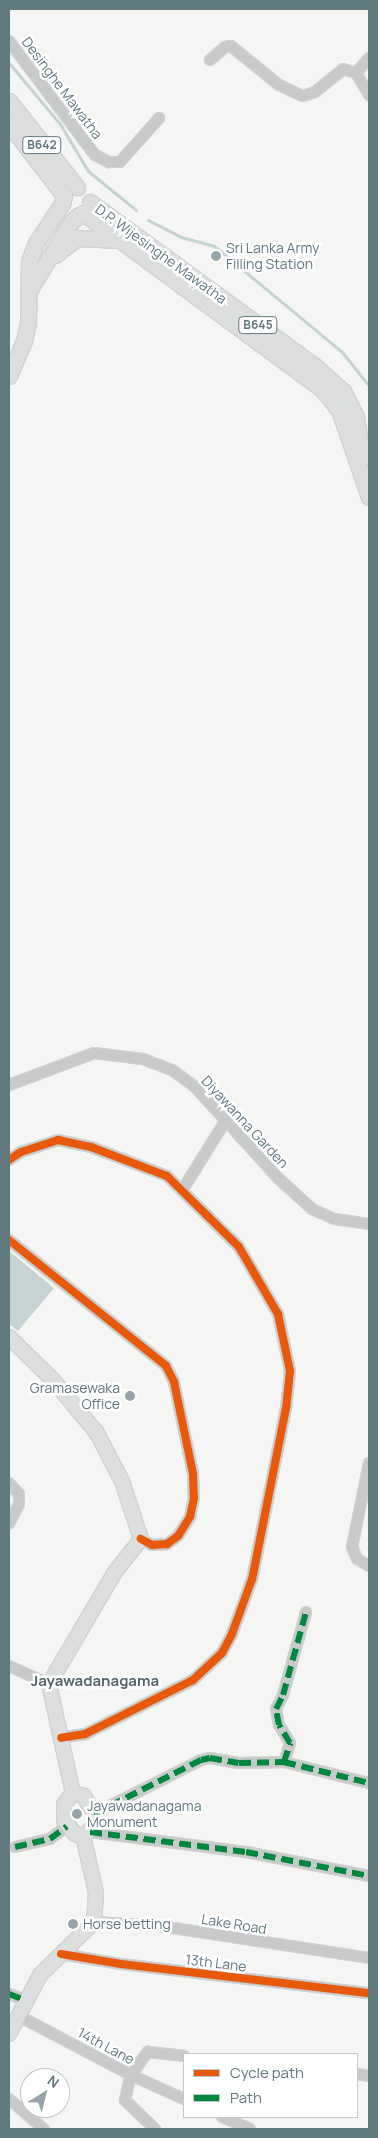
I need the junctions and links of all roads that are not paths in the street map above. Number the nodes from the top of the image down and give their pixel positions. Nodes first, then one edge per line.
1 (9, 41) edge
2 (369, 58) edge
3 (210, 60) dead end
4 (356, 73) junction
5 (369, 95) edge
6 (9, 101) edge
7 (159, 118) dead end
8 (9, 124) edge
9 (77, 187) junction
10 (63, 199) junction
11 (84, 210) junction
12 (120, 240) junction
13 (49, 259) junction
14 (30, 289) junction
15 (9, 376) edge
16 (368, 492) edge
17 (9, 1085) edge
18 (226, 1120) junction
19 (9, 1160) edge
20 (183, 1189) junction
21 (369, 1224) edge
22 (9, 1240) edge
23 (9, 1337) edge
24 (369, 1463) edge
25 (9, 1483) edge
26 (9, 1524) edge
27 (141, 1539) junction
28 (369, 1566) edge
29 (306, 1612) dead end
30 (9, 1666) edge
31 (49, 1684) junction
32 (61, 1738) junction
33 (284, 1762) junction
34 (369, 1783) edge
35 (73, 1793) junction
36 (94, 1814) junction
37 (66, 1826) junction
38 (86, 1834) junction
39 (15, 1847) dead end
40 (369, 1876) edge
41 (94, 1922) junction
42 (61, 1954) junction
43 (369, 1958) edge
44 (369, 1993) edge
45 (9, 1994) edge
46 (25, 2000) junction
47 (17, 2015) junction
48 (9, 2034) edge
49 (183, 2056) edge
50 (131, 2075) junction
51 (9, 2099) edge
52 (183, 2099) edge
53 (224, 2118) edge
54 (44, 2129) edge
55 (155, 2129) edge
56 (250, 2129) edge

1 - 7 street, Desinghe Mawatha
2 - 4 street
3 - 4 street
4 - 5 street
6 - 9 main road, B642
8 - 10 main road, B642
9 - 10 main road
9 - 11 main road
10 - 11 main road
10 - 14 main road, D.P. Wijesinghe Mawatha
11 - 12 main road, D.P. Wijesinghe Mawatha / B645
11 - 13 main road, D.P. Wijesinghe Mawatha
11 - 16 main road, D.P. Wijesinghe Mawatha / B645
12 - 13 main road
12 - 16 main road, D.P. Wijesinghe Mawatha / B645
13 - 14 main road, D.P. Wijesinghe Mawatha
14 - 15 main road, D.P. Wijesinghe Mawatha
17 - 18 street, Diyawanna Garden
18 - 20 street
18 - 21 street, Diyawanna Garden
19 - 20 street
20 - 32 street
22 - 27 street
23 - 27 street
24 - 28 street
25 - 26 street
27 - 31 street
29 - 33 street
30 - 31 street
31 - 32 street
32 - 35 street
33 - 34 street
33 - 36 street
35 - 36 street
35 - 37 street
36 - 38 street
37 - 38 street
37 - 39 street
38 - 40 street
38 - 41 street
41 - 42 street
41 - 43 street, Lake Road
42 - 44 street, 13th Lane
42 - 46 street
45 - 46 street
46 - 47 street
47 - 48 street
47 - 50 street, 14th Lane
49 - 50 street
50 - 52 street, 14th Lane
50 - 55 street
51 - 54 street
53 - 56 street

